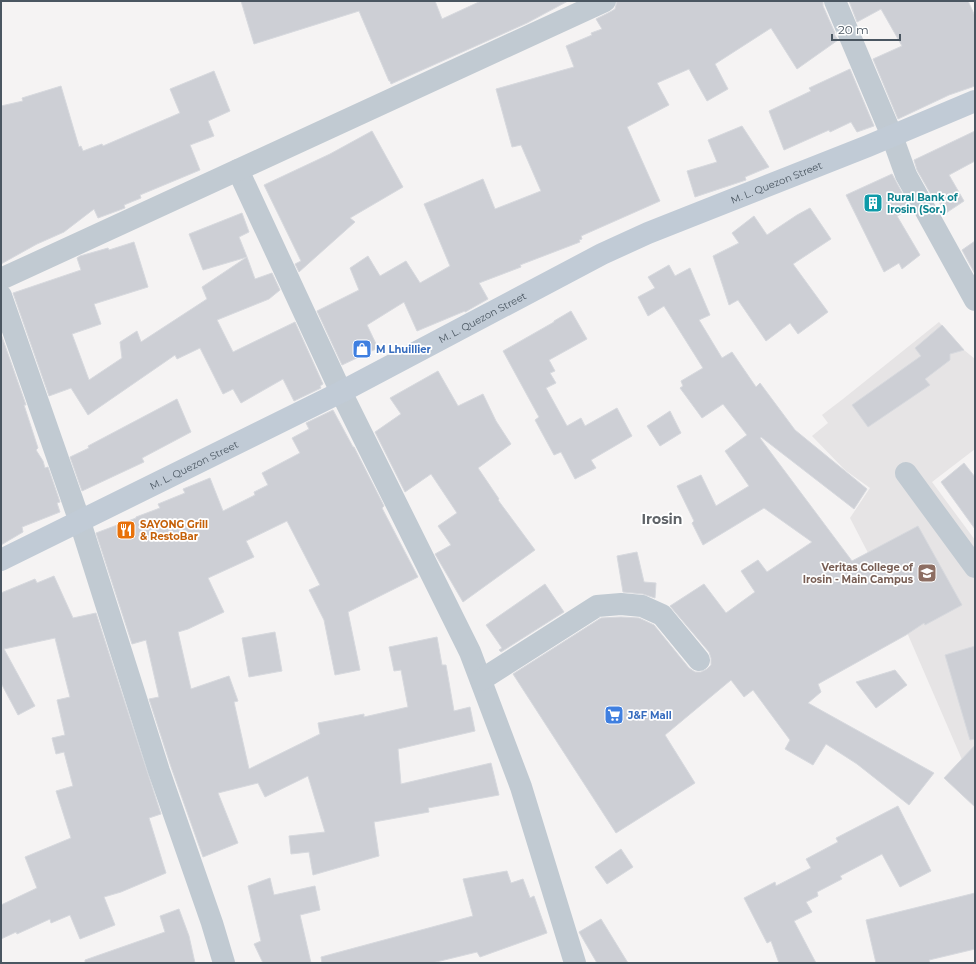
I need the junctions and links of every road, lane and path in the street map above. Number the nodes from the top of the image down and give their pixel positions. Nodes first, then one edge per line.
1 (606, 1) edge
2 (834, 1) edge
3 (975, 101) edge
4 (892, 136) junction
5 (238, 170) junction
6 (1, 279) edge
7 (1, 296) edge
8 (975, 300) edge
9 (341, 392) junction
10 (906, 473) dead end
11 (80, 522) junction
12 (1, 560) edge
13 (975, 567) edge
14 (700, 660) dead end
15 (481, 680) junction
16 (224, 963) edge
17 (575, 963) edge

1 - 5 street
2 - 4 street
3 - 4 main road, M. L. Quezon Street
4 - 8 street
4 - 9 main road, M. L. Quezon Street
5 - 6 street
5 - 9 street
7 - 11 street
9 - 11 main road, M. L. Quezon Street
9 - 15 street
10 - 13 street
11 - 12 main road, M. L. Quezon Street
11 - 16 street
14 - 15 street
15 - 17 street

